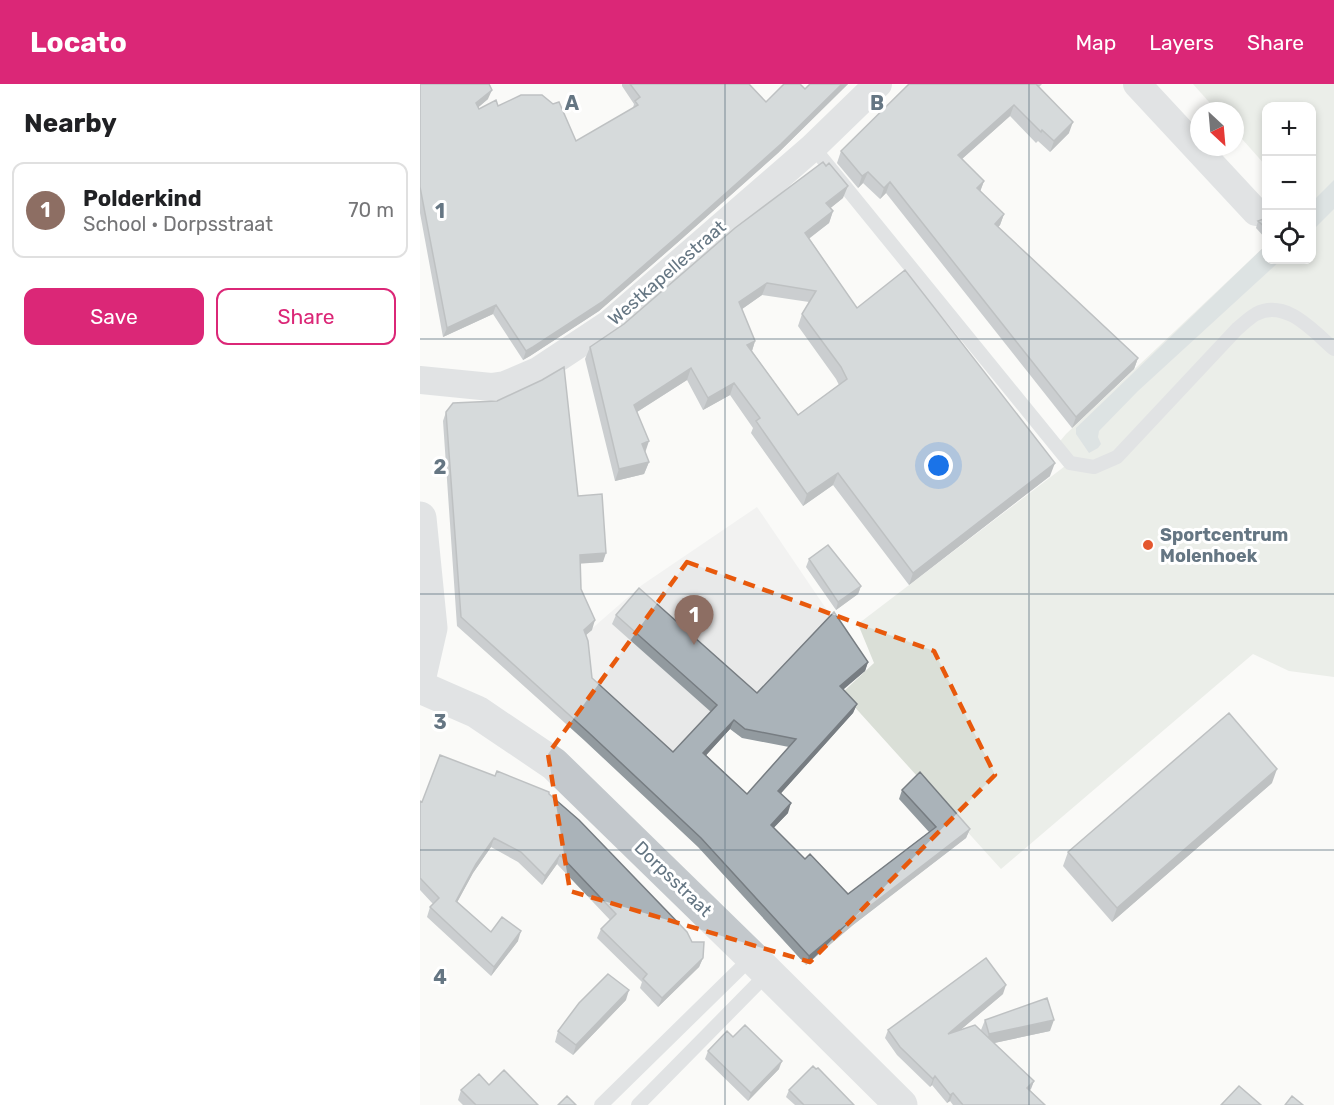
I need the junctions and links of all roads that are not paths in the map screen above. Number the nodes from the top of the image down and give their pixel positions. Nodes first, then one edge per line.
1 (878, 84) edge
2 (1137, 84) edge
3 (813, 147) junction
4 (1256, 212) dead end
5 (1334, 349) edge
6 (420, 380) edge
7 (420, 518) edge
8 (420, 676) edge
9 (420, 687) edge
10 (760, 965) junction
11 (601, 1105) edge
12 (638, 1105) edge
13 (901, 1105) edge

1 - 3 street, Westkapellestraat
2 - 4 street
3 - 5 lane
3 - 6 street, Westkapellestraat
7 - 8 street
9 - 10 street, Dorpsstraat
10 - 11 lane
10 - 12 lane
10 - 13 street, Dorpsstraat

